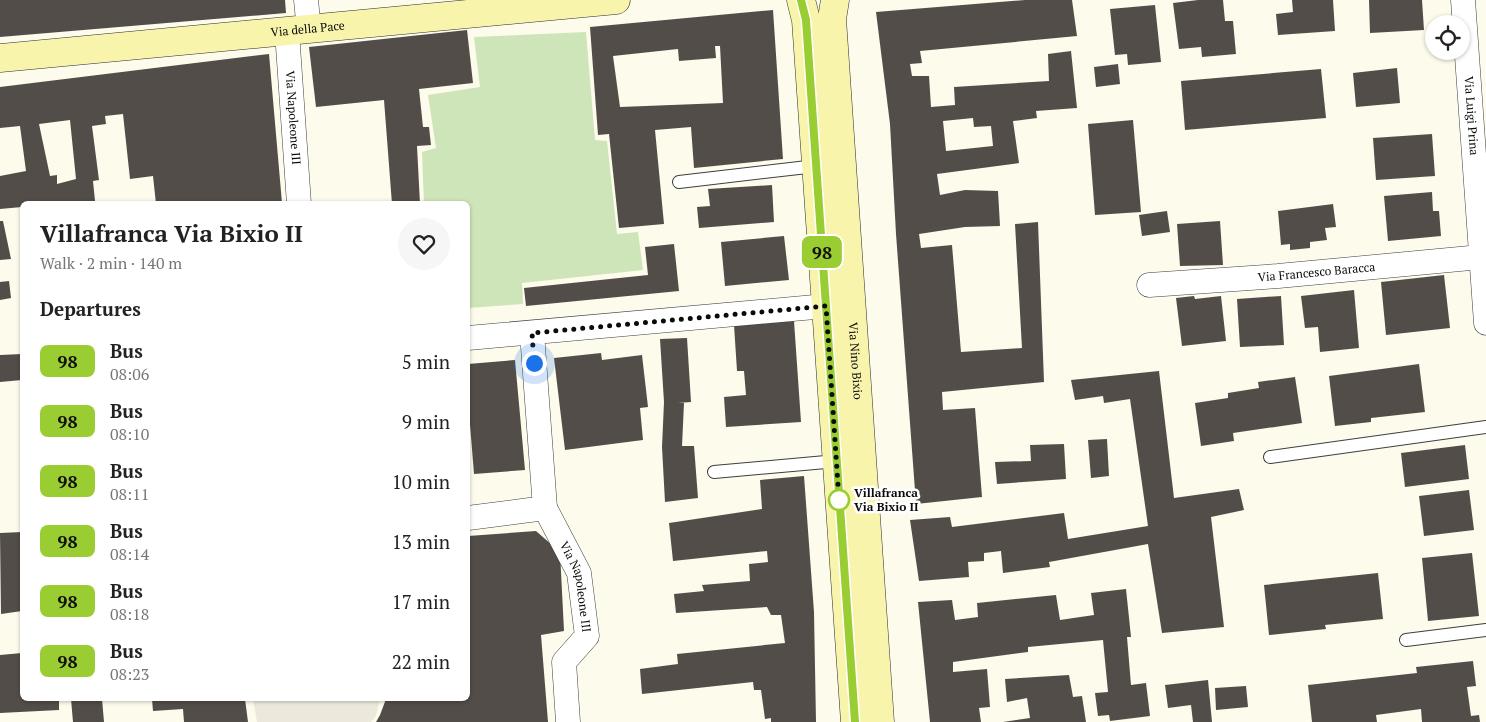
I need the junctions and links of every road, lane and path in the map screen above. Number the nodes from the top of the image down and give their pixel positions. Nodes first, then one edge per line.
1 (306, 0) edge
2 (616, 0) edge
3 (801, 0) edge
4 (834, 0) edge
5 (1463, 0) edge
6 (298, 31) junction
7 (0, 58) edge
8 (816, 166) junction
9 (679, 182) dead end
10 (299, 201) edge
11 (1482, 256) junction
12 (1149, 285) dead end
13 (826, 306) junction
14 (1486, 323) edge
15 (532, 333) junction
16 (470, 338) edge
17 (1486, 427) edge
18 (1270, 457) dead end
19 (837, 461) junction
20 (714, 472) dead end
21 (545, 508) junction
22 (470, 518) edge
23 (1486, 630) edge
24 (1406, 640) dead end
25 (568, 722) edge
26 (855, 722) edge
27 (880, 722) edge

1 - 6 street, Via Napoleone III
2 - 6 street, Via della Pace
3 - 4 street, Via Nino Bixio
3 - 8 street, Via Nino Bixio
4 - 27 street, Via Nino Bixio
5 - 11 street, Via Luigi Prina
6 - 7 street, Via della Pace
6 - 10 street, Via Napoleone III
8 - 9 lane
8 - 13 street, Via Nino Bixio
11 - 12 street, Via Francesco Baracca
11 - 14 street, Via Luigi Prina
13 - 15 street
13 - 19 street, Via Nino Bixio
15 - 16 street
15 - 21 street, Via Napoleone III
17 - 18 lane
19 - 20 lane
19 - 26 street, Via Nino Bixio
21 - 22 street
21 - 25 street, Via Napoleone III
23 - 24 lane

